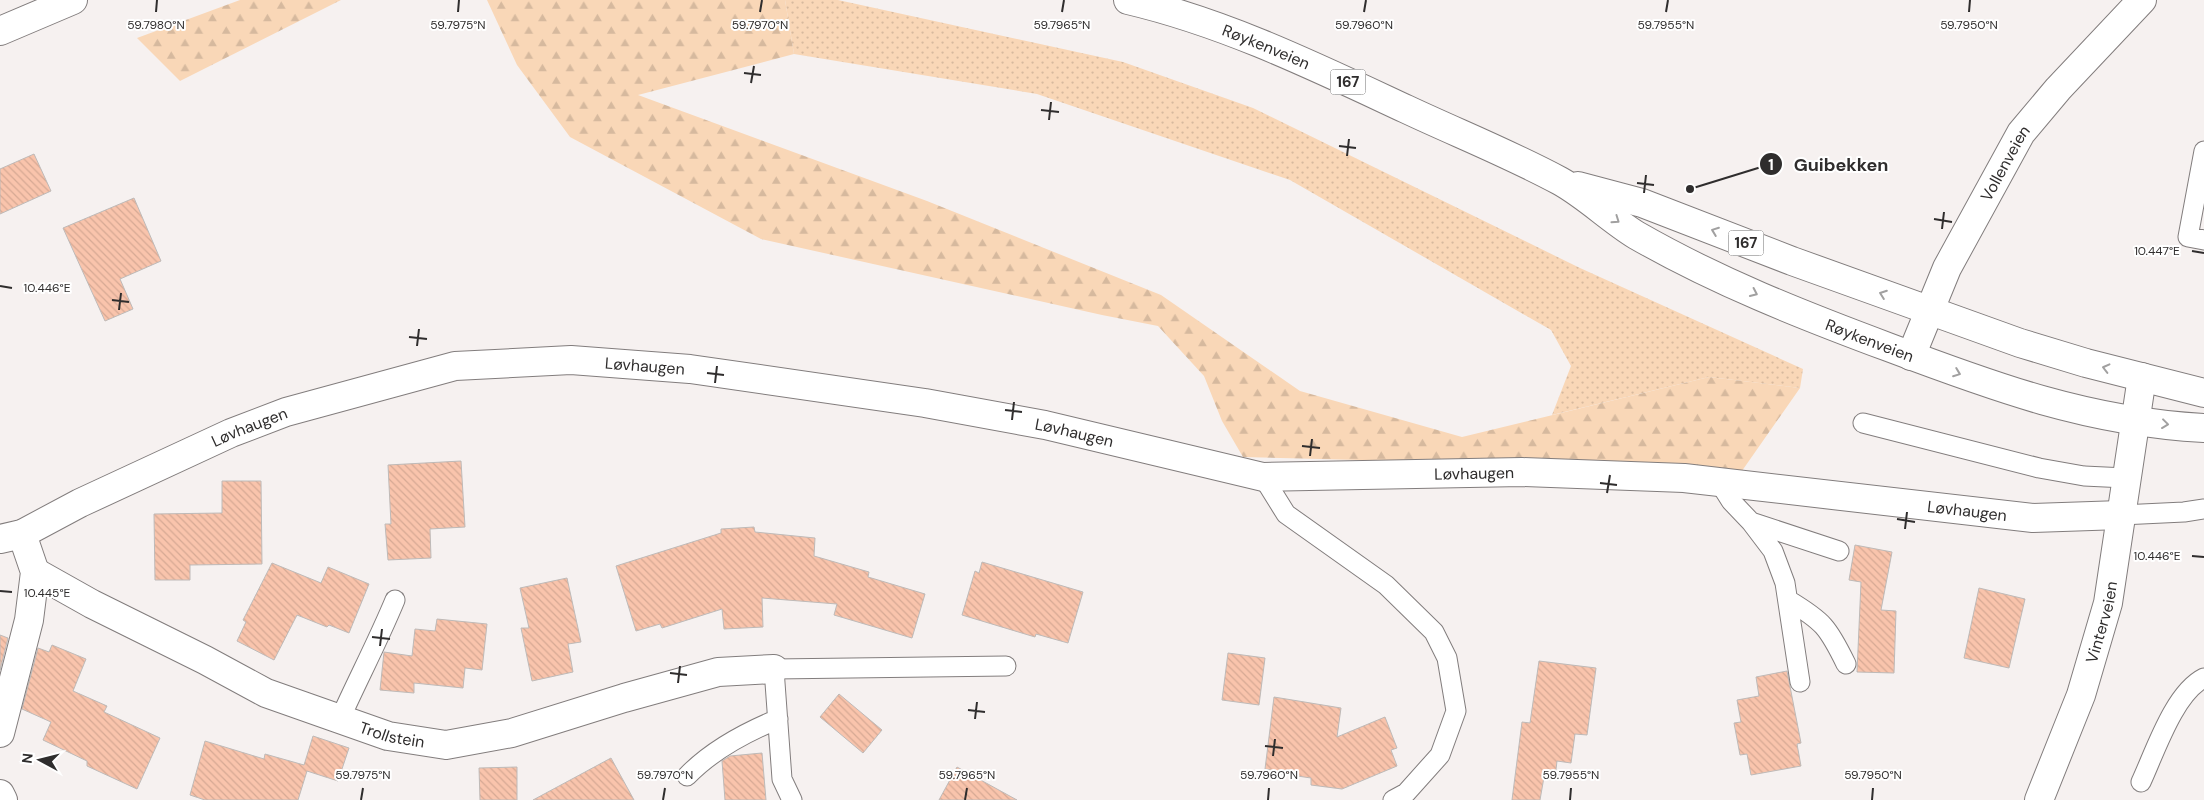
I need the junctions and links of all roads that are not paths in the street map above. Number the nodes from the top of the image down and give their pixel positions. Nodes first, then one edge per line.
1 (73, 0) edge
2 (1128, 0) edge
3 (2142, 0) edge
4 (0, 31) edge
5 (2204, 151) edge
6 (1562, 182) junction
7 (2204, 240) edge
8 (1929, 311) junction
9 (1911, 356) junction
10 (2142, 377) junction
11 (2204, 392) edge
12 (2137, 420) junction
13 (1863, 423) dead end
14 (2204, 428) edge
15 (1262, 477) junction
16 (2126, 478) junction
17 (1719, 482) junction
18 (2204, 509) edge
19 (2121, 515) junction
20 (1751, 522) junction
21 (11, 537) edge
22 (1839, 551) dead end
23 (35, 572) junction
24 (395, 600) dead end
25 (1788, 600) junction
26 (1846, 664) dead end
27 (1006, 666) dead end
28 (774, 669) junction
29 (2204, 678) edge
30 (1800, 682) dead end
31 (778, 719) junction
32 (340, 720) junction
33 (0, 733) edge
34 (687, 776) dead end
35 (2141, 782) dead end
36 (0, 794) edge
37 (3, 800) edge
38 (792, 800) edge
39 (1393, 800) edge
40 (2039, 800) edge

1 - 4 street
2 - 6 street, Røykenveien / 167
3 - 8 street, Vollenveien
5 - 7 lane
8 -> 6 street, Røykenveien / 167
6 -> 9 street, Røykenveien / 167
8 - 9 street, Vollenveien
10 -> 8 street, Røykenveien / 167
9 -> 12 street, Røykenveien / 167
10 - 11 street, Røykenveien / 167
10 - 12 street, Vinterveien
12 -> 14 street, Røykenveien / 167
12 - 16 street, Vinterveien
13 - 16 lane
15 - 17 street, Løvhaugen
15 - 21 street, Løvhaugen
15 - 39 lane
16 - 19 street, Vinterveien
17 - 19 street, Løvhaugen
17 - 20 lane
18 - 19 lane
19 - 40 street, Vinterveien
20 - 22 lane
20 - 25 lane
21 - 23 street
23 - 32 street, Trollstein
23 - 33 street
24 - 32 lane
25 - 26 lane
25 - 30 lane
27 - 28 lane
28 - 31 lane
28 - 32 street, Trollstein
29 - 35 lane
31 - 34 lane
31 - 38 lane
36 - 37 street

